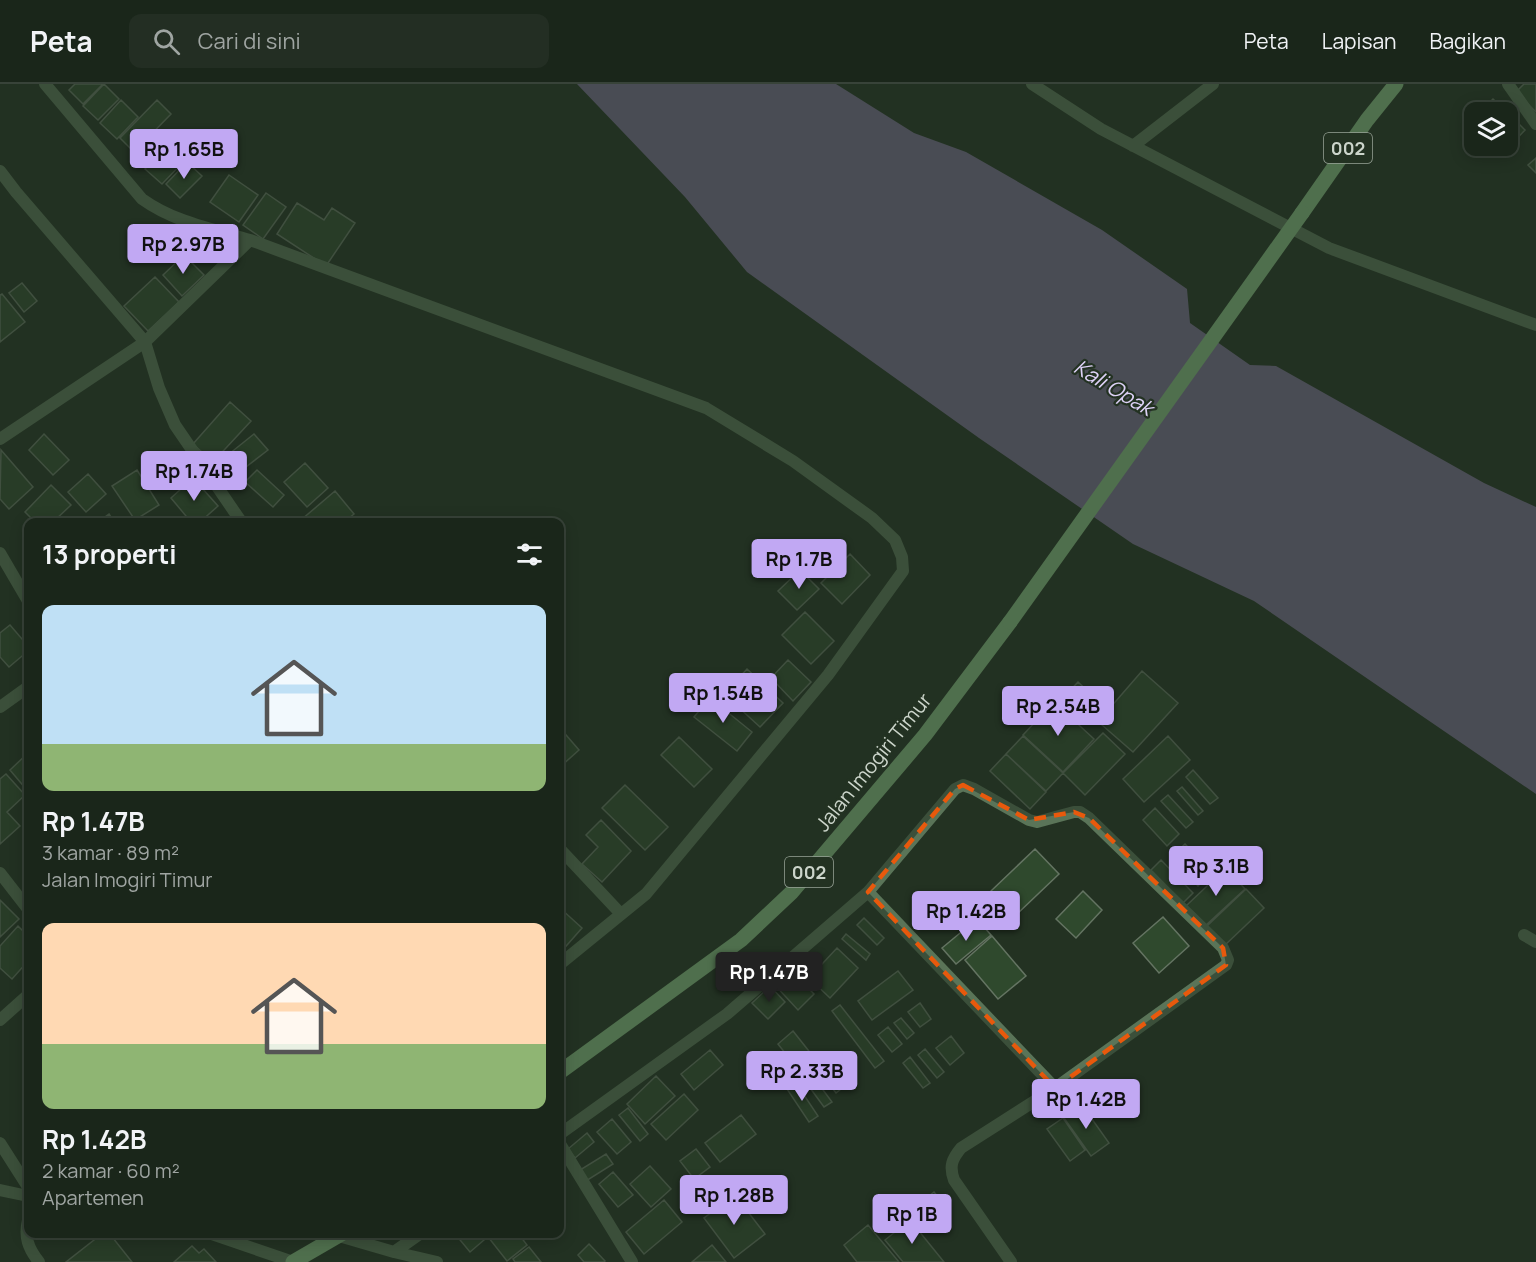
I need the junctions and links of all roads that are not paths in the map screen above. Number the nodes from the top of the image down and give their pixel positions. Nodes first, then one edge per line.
1 (45, 84) edge
2 (1032, 84) edge
3 (1213, 84) edge
4 (1396, 84) edge
5 (1508, 84) edge
6 (1536, 124) edge
7 (1132, 146) junction
8 (0, 171) edge
9 (250, 240) junction
10 (1536, 325) edge
11 (145, 342) junction
12 (0, 439) edge
13 (238, 518) edge
14 (0, 553) edge
15 (24, 594) edge
16 (24, 690) edge
17 (0, 707) edge
18 (564, 853) edge
19 (0, 873) edge
20 (868, 892) junction
21 (24, 904) edge
22 (621, 914) junction
23 (1524, 935) dead end
24 (1536, 942) edge
25 (564, 961) edge
26 (24, 999) edge
27 (0, 1020) edge
28 (564, 1069) edge
29 (1055, 1088) junction
30 (564, 1131) edge
31 (0, 1143) edge
32 (564, 1151) edge
33 (24, 1181) edge
34 (0, 1190) edge
35 (24, 1195) edge
36 (26, 1238) edge
37 (223, 1238) edge
38 (334, 1238) edge
39 (353, 1238) edge
40 (414, 1238) edge
41 (394, 1252) junction
42 (39, 1262) edge
43 (293, 1262) edge
44 (437, 1262) edge
45 (632, 1262) edge
46 (1011, 1262) edge

1 - 9 street
2 - 7 street
3 - 7 street
4 - 28 main road, Jalan Imogiri Timur / 002, bridge
5 - 6 street
7 - 10 street
8 - 11 street
9 - 11 street
9 - 22 street
11 - 12 street
11 - 13 street
14 - 15 street
16 - 17 street
18 - 22 street
19 - 21 street
20 - 29 street
20 - 29 street
20 - 30 street
22 - 25 street
23 - 24 street
26 - 27 street
29 - 46 street
31 - 33 street
32 - 45 street
34 - 35 street
36 - 42 street
37 - 43 street
38 - 43 main road
39 - 41 street
40 - 41 street
41 - 44 street

